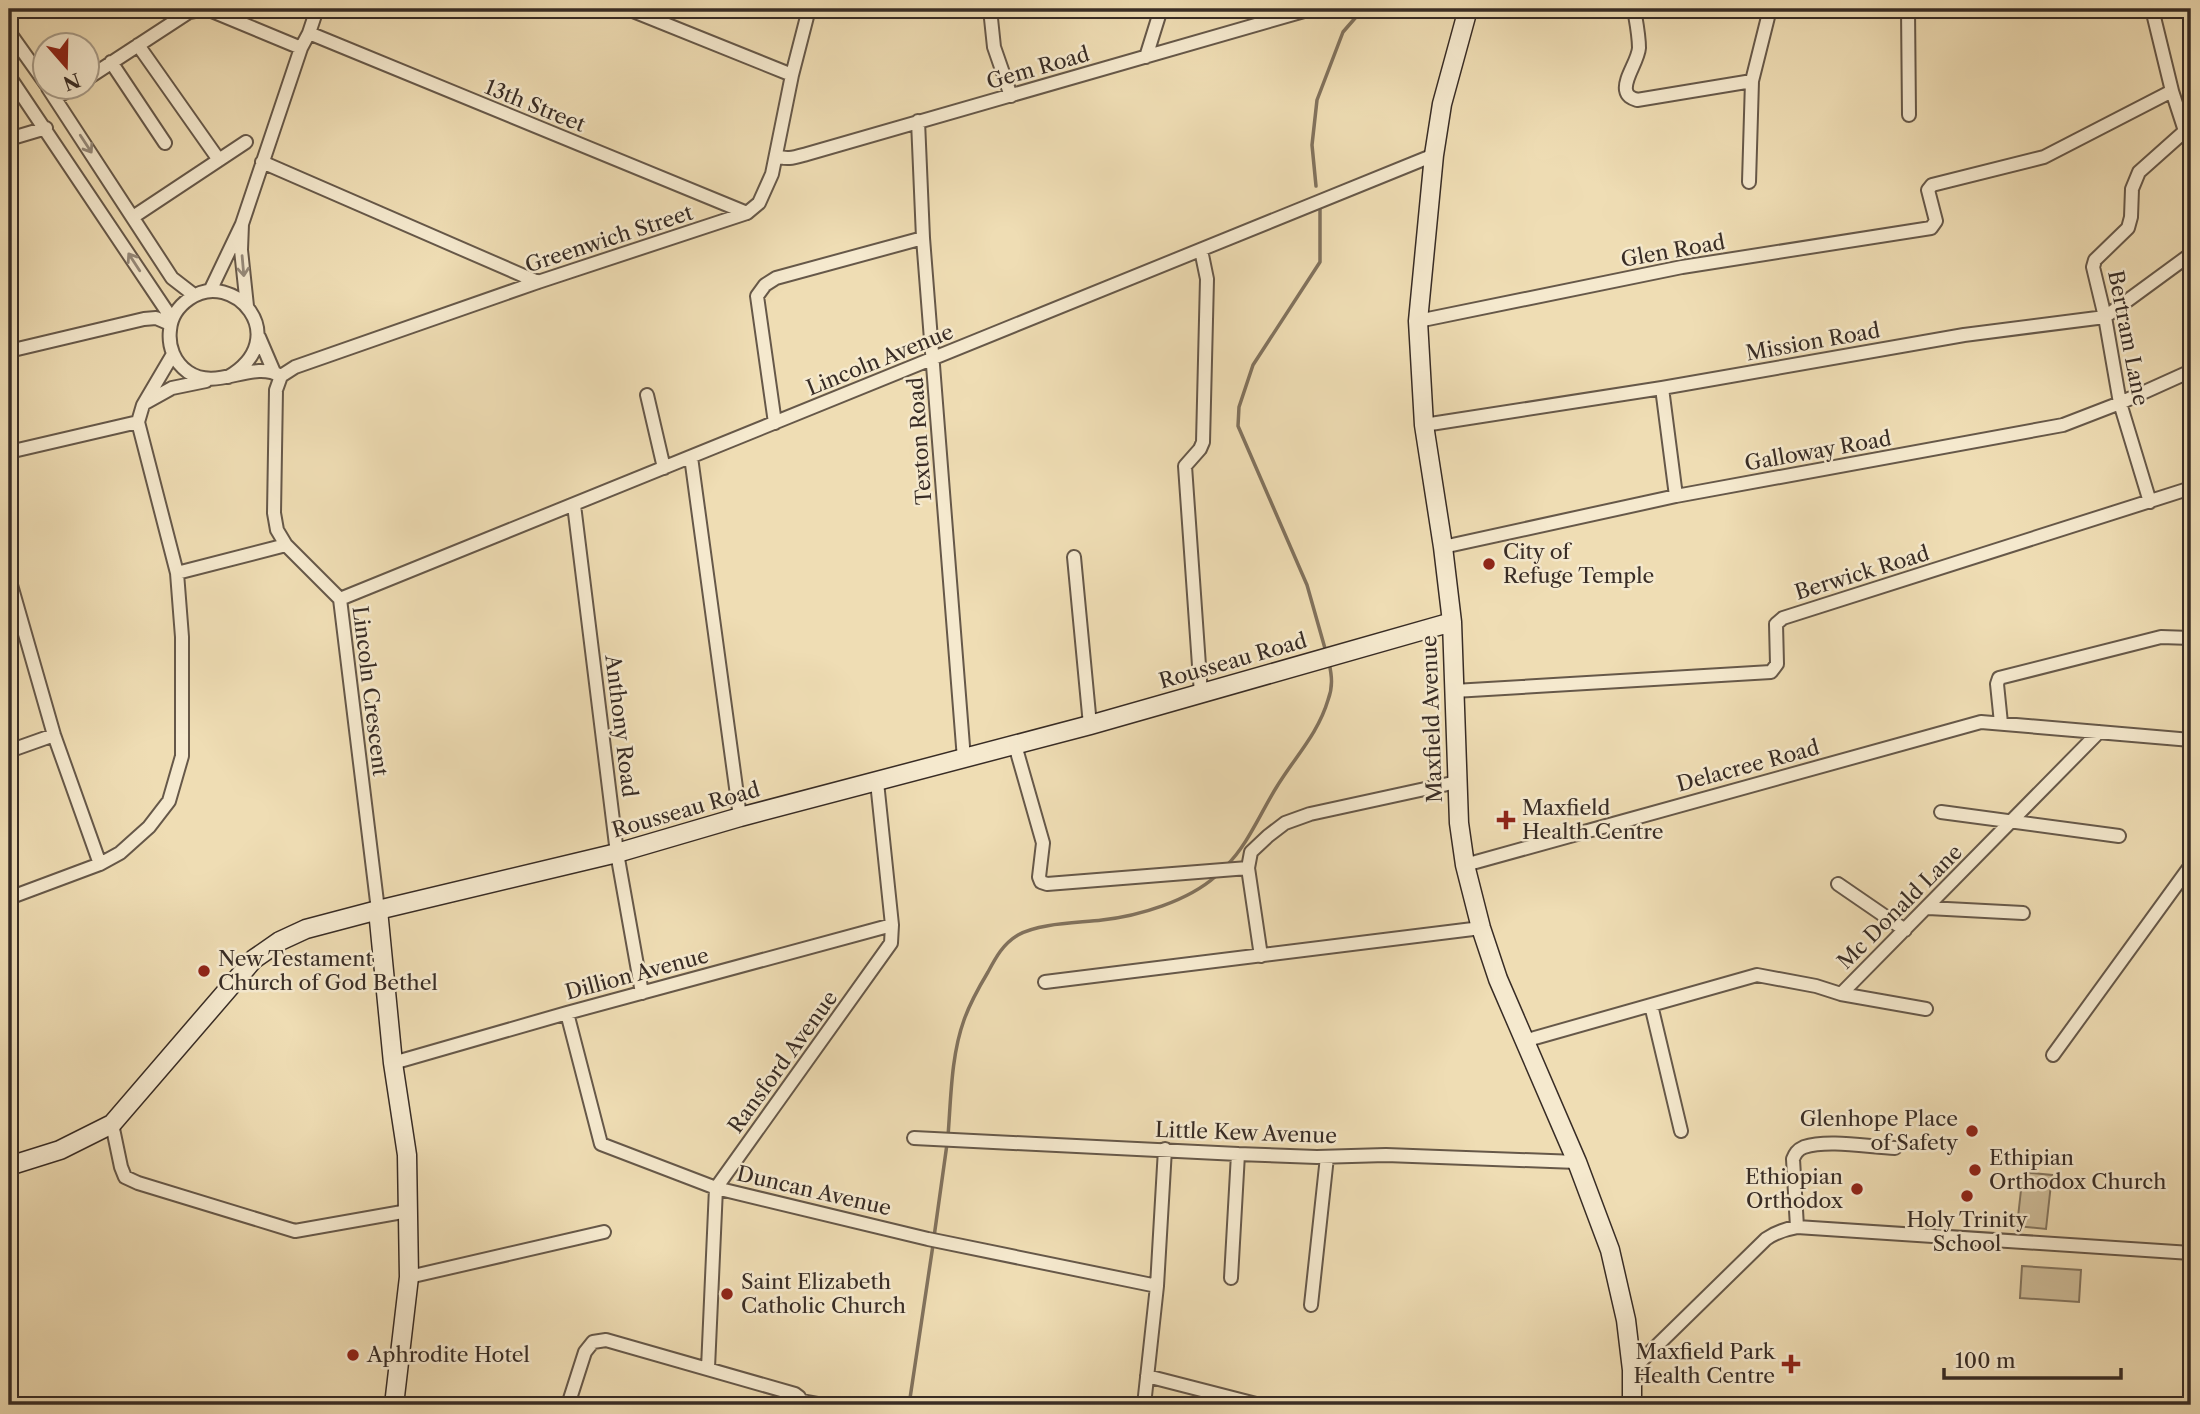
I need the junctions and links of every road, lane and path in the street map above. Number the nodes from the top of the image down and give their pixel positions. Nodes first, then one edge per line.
1 (207, 9) edge
2 (317, 9) edge
3 (628, 9) edge
4 (809, 9) edge
5 (989, 9) edge
6 (1161, 9) edge
7 (1311, 9) edge
8 (1468, 9) edge
9 (1634, 9) edge
10 (1770, 9) edge
11 (1908, 9) edge
12 (2152, 9) edge
13 (9, 32) edge
14 (309, 33) junction
15 (138, 45) junction
16 (301, 48) junction
17 (1146, 57) junction
18 (111, 62) junction
19 (32, 65) edge
20 (102, 68) edge
21 (792, 75) junction
22 (9, 76) edge
23 (1752, 81) junction
24 (2172, 91) junction
25 (1011, 96) junction
26 (58, 102) edge
27 (1909, 115) dead end
28 (918, 121) junction
29 (46, 128) junction
30 (2188, 129) edge
31 (9, 139) edge
32 (246, 142) dead end
33 (165, 144) dead end
34 (776, 155) junction
35 (1434, 155) junction
36 (219, 160) junction
37 (262, 162) junction
38 (1749, 182) dead end
39 (747, 213) junction
40 (133, 218) junction
41 (242, 224) junction
42 (923, 238) junction
43 (1201, 250) junction
44 (2191, 254) edge
45 (538, 282) junction
46 (210, 291) junction
47 (194, 295) junction
48 (247, 306) junction
49 (2105, 317) junction
50 (171, 321) junction
51 (1418, 321) junction
52 (256, 323) junction
53 (9, 351) edge
54 (173, 354) junction
55 (933, 359) junction
56 (2191, 371) edge
57 (278, 374) junction
58 (228, 377) junction
59 (213, 380) junction
60 (1662, 388) junction
61 (647, 395) dead end
62 (2120, 403) junction
63 (143, 405) junction
64 (138, 422) junction
65 (775, 423) junction
66 (1423, 425) junction
67 (9, 452) edge
68 (691, 457) junction
69 (664, 468) junction
70 (2191, 488) edge
71 (1676, 496) junction
72 (2150, 502) junction
73 (574, 505) junction
74 (286, 545) junction
75 (1443, 547) junction
76 (1074, 556) dead end
77 (177, 573) junction
78 (9, 578) edge
79 (340, 599) junction
80 (1452, 622) junction
81 (2191, 638) edge
82 (1454, 691) junction
83 (1201, 694) junction
84 (2001, 723) junction
85 (1090, 725) junction
86 (2099, 732) junction
87 (54, 735) junction
88 (2191, 740) edge
89 (1015, 746) junction
90 (9, 751) edge
91 (964, 759) junction
92 (877, 782) junction
93 (1457, 782) junction
94 (1941, 812) dead end
95 (740, 817) junction
96 (2013, 820) junction
97 (2119, 836) dead end
98 (617, 853) junction
99 (100, 864) junction
100 (1465, 865) junction
101 (2191, 865) edge
102 (1248, 869) junction
103 (1838, 884) dead end
104 (9, 898) edge
105 (1928, 908) junction
106 (378, 909) junction
107 (2023, 913) dead end
108 (892, 925) junction
109 (1481, 928) junction
110 (1905, 930) junction
111 (1261, 956) junction
112 (1045, 982) dead end
113 (642, 993) junction
114 (1841, 995) junction
115 (1651, 1005) junction
116 (1927, 1009) dead end
117 (567, 1013) junction
118 (1524, 1041) junction
119 (2053, 1055) dead end
120 (393, 1063) junction
121 (112, 1124) junction
122 (1681, 1131) dead end
123 (914, 1138) dead end
124 (1895, 1148) dead end
125 (1165, 1149) junction
126 (1238, 1154) junction
127 (1327, 1157) junction
128 (1577, 1162) junction
129 (9, 1166) edge
130 (716, 1188) junction
131 (408, 1211) junction
132 (1797, 1227) junction
133 (604, 1232) dead end
134 (2191, 1253) edge
135 (409, 1277) junction
136 (1231, 1279) dead end
137 (1157, 1286) junction
138 (1311, 1305) dead end
139 (708, 1368) junction
140 (1632, 1370) junction
141 (1147, 1376) junction
142 (803, 1403) edge
143 (394, 1405) edge
144 (568, 1405) edge
145 (824, 1405) edge
146 (1144, 1405) edge
147 (1260, 1405) edge
148 (1632, 1405) edge

1 - 15 street
1 - 16 street
2 - 14 street
3 - 21 street
4 - 21 street
5 - 25 street
6 - 17 street
7 - 17 street, Gem Road
8 - 35 street, Maxfield Avenue
9 - 23 street
10 - 23 street
11 - 27 street
12 - 24 street, Bertram Lane
13 - 19 street
14 - 16 street
14 - 39 street, 13th Street
15 - 18 street
15 - 36 street
16 - 37 street
17 - 25 street, Gem Road
18 - 20 street
18 - 33 street
21 - 34 street
22 - 29 street
23 - 38 street
24 - 30 street, Bertram Lane
24 - 51 street, Glen Road
25 - 28 street, Gem Road
26 -> 40 street
28 - 34 street, Gem Road
28 - 42 street, Texton Road
29 - 31 street
50 -> 29 street
30 - 49 street, Bertram Lane
32 - 36 street
34 - 39 street
35 - 43 street, Lincoln Avenue
35 - 51 street, Maxfield Avenue
36 - 40 street
37 - 41 street
37 - 45 street
39 - 45 street, Greenwich Street
40 - 47 street
41 - 46 street
41 -> 48 street
42 - 55 street, Texton Road
42 - 65 street
43 - 55 street, Lincoln Avenue
43 - 83 street
44 - 49 street, Mission Road
45 - 57 street, Greenwich Street
46 - 47 street
46 - 48 street
47 - 50 street
48 - 52 street
49 - 60 street, Mission Road
49 - 62 street, Bertram Lane
50 - 53 street
50 - 54 street
51 - 66 street, Maxfield Avenue
52 - 57 street
52 - 58 street
54 - 59 street
54 - 63 street
55 - 65 street, Lincoln Avenue
55 - 91 street, Texton Road
56 - 62 street, Galloway Road
57 - 58 street
57 - 74 street, Lincoln Crescent
58 - 59 street
59 - 63 street
60 - 66 street, Mission Road
60 - 71 street
61 - 69 street
62 - 71 street, Galloway Road
62 - 72 street, Bertram Lane
63 - 64 street
64 - 67 street
64 - 77 street
65 - 68 street, Lincoln Avenue
66 - 75 street, Maxfield Avenue
68 - 69 street, Lincoln Avenue
68 - 95 street
69 - 73 street, Lincoln Avenue
70 - 72 street, Berwick Road
71 - 75 street, Galloway Road
72 - 82 street, Berwick Road
73 - 79 street, Lincoln Avenue
73 - 98 street, Anthony Road
74 - 77 street
74 - 79 street, Lincoln Crescent
75 - 80 street, Maxfield Avenue
76 - 85 street
77 - 99 street
78 - 87 street
79 - 106 street, Lincoln Crescent
80 - 82 street, Maxfield Avenue
80 - 83 street, Rousseau Road
81 - 84 street
82 - 93 street, Maxfield Avenue
83 - 85 street, Rousseau Road
84 - 86 street, Delacree Road
84 - 100 street, Delacree Road
85 - 89 street, Rousseau Road
86 - 88 street, Delacree Road
86 - 96 street, Mc Donald Lane
87 - 90 street
87 - 99 street
89 - 91 street, Rousseau Road
89 - 102 street
91 - 92 street, Rousseau Road
92 - 95 street, Rousseau Road
92 - 108 street, Ransford Avenue
93 - 100 street, Maxfield Avenue
93 - 102 street
94 - 96 street
95 - 98 street, Rousseau Road
96 - 97 street
96 - 105 street, Mc Donald Lane
98 - 106 street, Rousseau Road
98 - 113 street, Anthony Road
99 - 104 street
100 - 109 street, Maxfield Avenue
101 - 119 street
102 - 111 street
103 - 110 street
105 - 107 street
105 - 110 street, Mc Donald Lane
106 - 120 street
106 - 121 street, Rousseau Road
108 - 113 street, Dillion Avenue
108 - 130 street, Ransford Avenue
109 - 111 street
109 - 118 street, Maxfield Avenue
110 - 114 street, Mc Donald Lane
111 - 112 street
113 - 117 street, Dillion Avenue
114 - 115 street, Mc Donald Lane
114 - 116 street
115 - 118 street, Mc Donald Lane
115 - 122 street
117 - 120 street, Dillion Avenue
117 - 130 street, Duncan Avenue
118 - 128 street, Maxfield Avenue
120 - 131 street
121 - 129 street, Rousseau Road
121 - 131 street
123 - 125 street, Little Kew Avenue
124 - 132 street
125 - 126 street, Little Kew Avenue
125 - 137 street
126 - 127 street, Little Kew Avenue
126 - 136 street
127 - 128 street, Little Kew Avenue
127 - 138 street
128 - 140 street, Maxfield Avenue
130 - 137 street, Duncan Avenue
130 - 139 street
131 - 135 street
132 - 134 street
132 - 140 street
133 - 135 street
135 - 143 street
137 - 141 street
139 - 142 street
139 - 144 street
140 - 148 street, Maxfield Avenue
141 - 146 street
141 - 147 street
142 - 145 street

